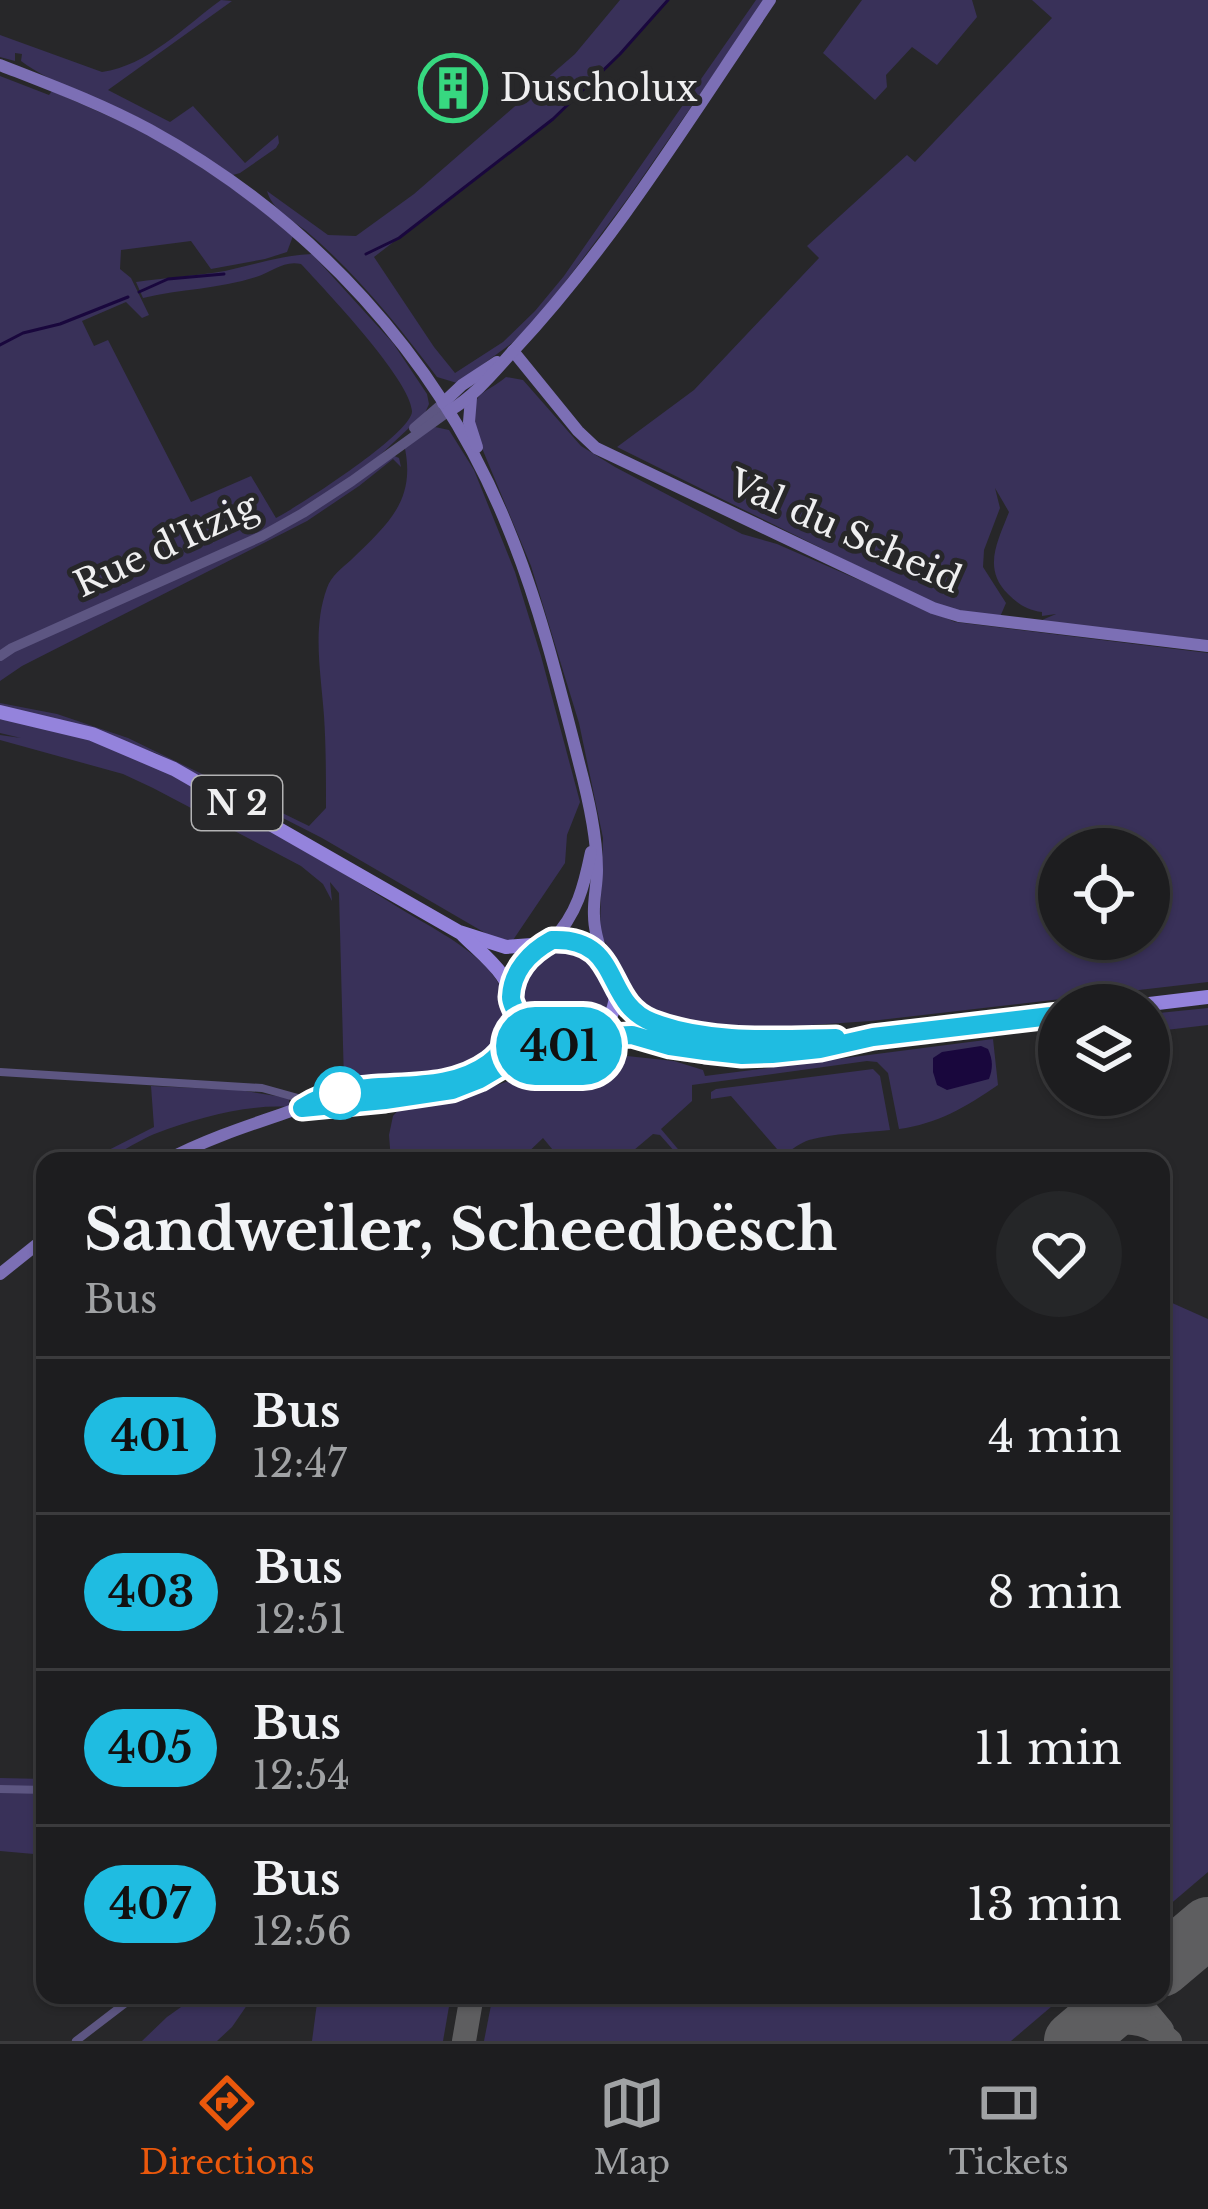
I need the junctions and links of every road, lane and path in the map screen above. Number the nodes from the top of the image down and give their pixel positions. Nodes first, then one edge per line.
1 (770, 0) edge
2 (0, 65) edge
3 (513, 351) junction
4 (432, 386) junction
5 (467, 392) junction
6 (446, 407) junction
7 (425, 428) junction
8 (460, 430) junction
9 (352, 481) junction
10 (489, 483) junction
11 (1208, 646) edge
12 (0, 656) edge
13 (0, 712) edge
14 (593, 838) junction
15 (459, 932) junction
16 (549, 942) junction
17 (604, 960) junction
18 (616, 991) junction
19 (511, 997) junction
20 (1208, 997) edge
21 (1170, 1002) edge
22 (516, 1016) junction
23 (1038, 1017) edge
24 (873, 1037) junction
25 (587, 1042) junction
26 (552, 1045) junction
27 (0, 1072) edge
28 (462, 1078) junction
29 (385, 1100) junction
30 (302, 1108) junction
31 (185, 1152) edge
32 (36, 1245) edge
33 (0, 1274) edge
34 (0, 1789) edge
35 (36, 1790) edge
36 (124, 2004) edge
37 (76, 2041) edge

1 - 3 main road
2 - 4 main road
3 - 5 main road
3 - 11 main road, Val du Scheid
4 - 5 main road
4 - 6 main road
5 - 6 main road
5 - 10 main road
6 - 7 street, Rue d'Itzig
6 - 8 main road
6 - 9 street, Rue d'Itzig
7 - 8 street
7 - 9 street, Rue d'Itzig
8 - 10 main road
9 - 12 street, Rue d'Itzig
10 - 14 main road
13 - 15 main road, N 2
14 - 16 main road
14 - 17 main road
15 - 16 main road, N 2
15 - 19 main road, N 2
16 - 17 main road
16 - 19 main road
17 - 18 main road
18 - 24 main road
18 - 25 main road
19 - 22 main road
20 - 21 main road
22 - 26 main road
22 - 28 main road
23 - 24 main road
24 - 25 main road
25 - 26 main road
26 - 29 main road
27 - 30 street
28 - 29 main road
28 - 30 main road
29 - 30 main road
30 - 31 main road
32 - 33 main road
34 - 35 street
36 - 37 street

